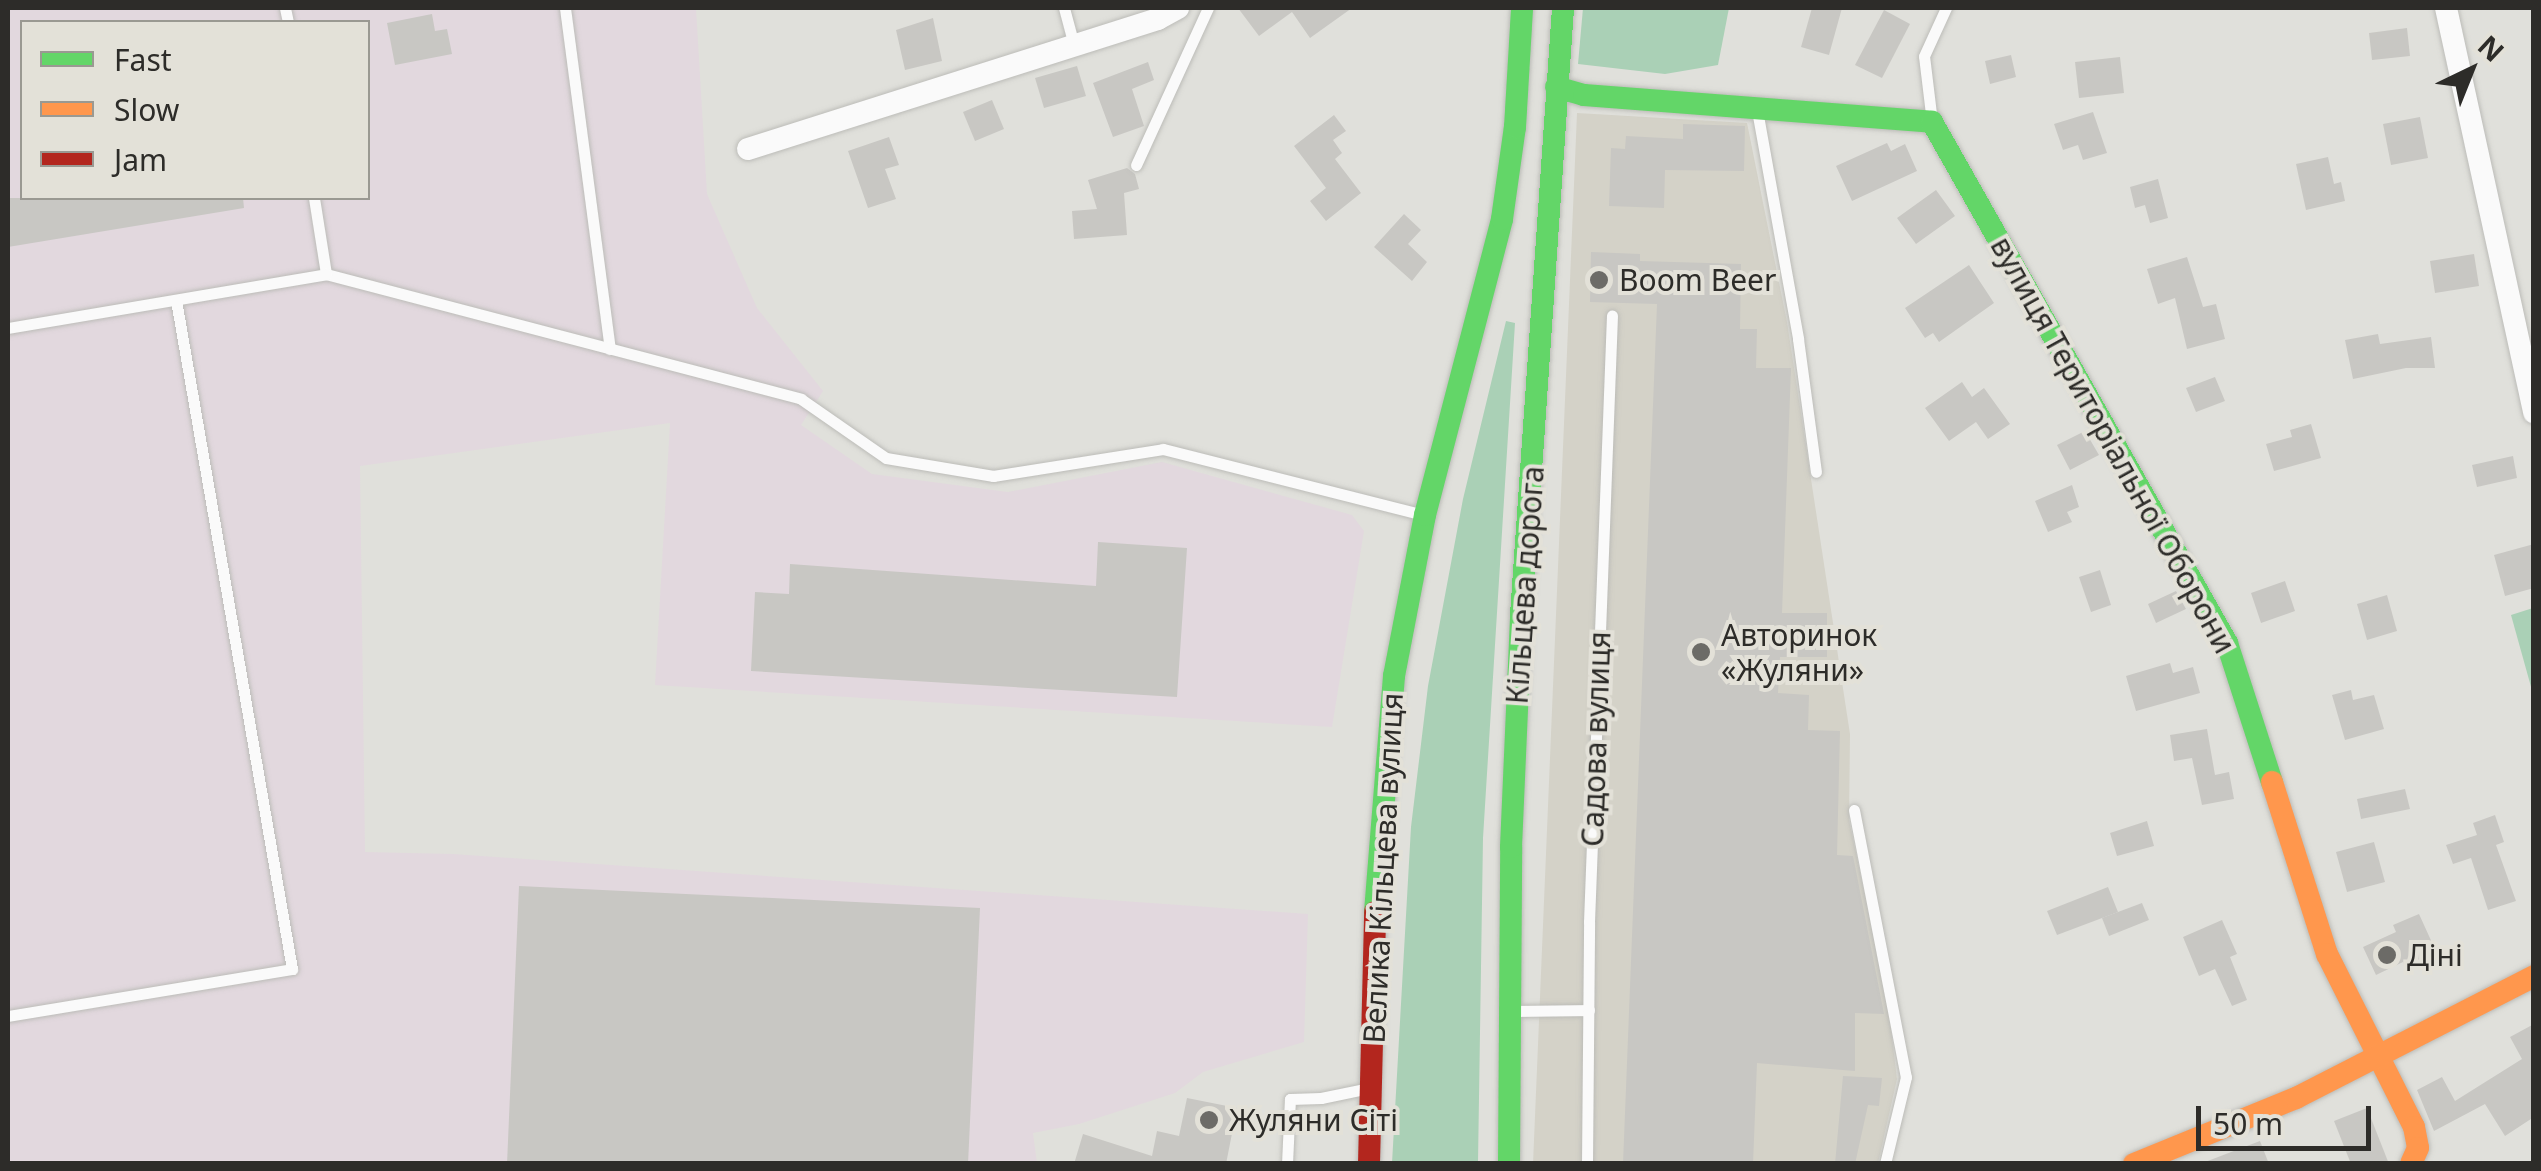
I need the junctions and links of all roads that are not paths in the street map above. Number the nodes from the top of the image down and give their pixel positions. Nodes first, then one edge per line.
1 (565, 8) edge
2 (1064, 8) edge
3 (1178, 8) edge
4 (1208, 8) edge
5 (1522, 8) edge
6 (1564, 8) edge
7 (1946, 8) edge
8 (2446, 8) edge
9 (1074, 46) junction
10 (1556, 87) junction
11 (1756, 106) junction
12 (1932, 122) junction
13 (748, 149) dead end
14 (1136, 164) dead end
15 (314, 200) edge
16 (326, 274) junction
17 (176, 300) junction
18 (1612, 314) dead end
19 (8, 328) edge
20 (610, 349) junction
21 (2534, 413) edge
22 (1816, 472) dead end
23 (1425, 515) junction
24 (1854, 810) dead end
25 (2534, 976) edge
26 (1589, 1010) junction
27 (1508, 1011) junction
28 (8, 1016) edge
29 (2382, 1056) junction
30 (1372, 1088) junction
31 (1286, 1164) edge
32 (1369, 1164) edge
33 (1509, 1164) edge
34 (1587, 1164) edge
35 (1885, 1164) edge
36 (2134, 1164) edge
37 (2411, 1164) edge

1 - 20 lane
2 - 9 lane
3 - 9 street
4 - 14 lane
5 - 23 main road
6 - 10 main road, Кільцева дорога
7 - 12 lane, вулиця Територіальної Оборони
8 - 21 street
9 - 13 street
10 - 11 main road
10 - 27 main road, Кільцева дорога
11 - 12 main road
11 - 22 lane
12 - 29 main road, вулиця Територіальної Оборони
15 - 16 lane
16 - 17 lane
16 - 20 lane
17 - 19 lane
17 - 28 lane
18 - 26 lane, Садова вулиця
20 - 23 lane
23 - 30 main road, Велика Кільцева вулиця
24 - 35 lane
25 - 29 main road
26 - 27 lane
26 - 34 lane, Садова вулиця
27 - 33 main road, Кільцева дорога
29 - 36 main road
29 - 37 main road, вулиця Територіальної Оборони
30 - 31 lane
30 - 32 main road, Велика Кільцева вулиця

